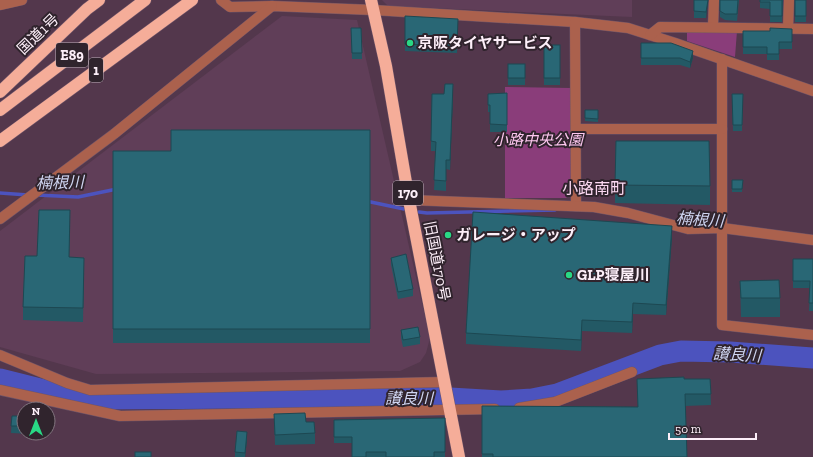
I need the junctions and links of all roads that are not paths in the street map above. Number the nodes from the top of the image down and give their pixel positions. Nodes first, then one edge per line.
1 (22, 0) edge
2 (99, 0) edge
3 (145, 0) edge
4 (181, 0) edge
5 (192, 0) edge
6 (221, 0) edge
7 (714, 0) edge
8 (789, 0) edge
9 (0, 5) edge
10 (372, 5) edge
11 (272, 6) junction
12 (575, 22) junction
13 (713, 26) junction
14 (788, 28) junction
15 (813, 29) edge
16 (650, 35) junction
17 (722, 59) junction
18 (813, 91) edge
19 (0, 92) edge
20 (0, 110) edge
21 (576, 130) junction
22 (722, 130) junction
23 (0, 137) edge
24 (0, 141) edge
25 (409, 200) junction
26 (576, 206) junction
27 (0, 219) edge
28 (722, 228) junction
29 (813, 240) edge
30 (813, 334) edge
31 (0, 355) edge
32 (632, 372) dead end
33 (445, 384) junction
34 (0, 390) edge
35 (450, 409) junction
36 (459, 457) edge

1 - 9 street
2 - 19 highway, 国道1号
3 - 20 highway, E89
4 - 23 highway, E89
5 - 24 highway, 1
6 - 11 street
7 - 13 street
8 - 14 street
10 - 11 street
10 - 12 street
10 - 25 highway, 旧国道170号 / 170
11 - 27 street
12 - 16 street
12 - 21 street
13 - 14 street
13 - 16 street
14 - 15 street
16 - 17 street
17 - 18 street
17 - 22 street
21 - 22 street
21 - 26 street
22 - 28 street
25 - 26 street
25 - 33 highway, 旧国道170号 / 170
26 - 28 street
28 - 29 street
28 - 30 street
31 - 33 street
32 - 35 street
33 - 35 highway, 旧国道170号 / 170
34 - 35 street
35 - 36 highway, 旧国道170号 / 170

